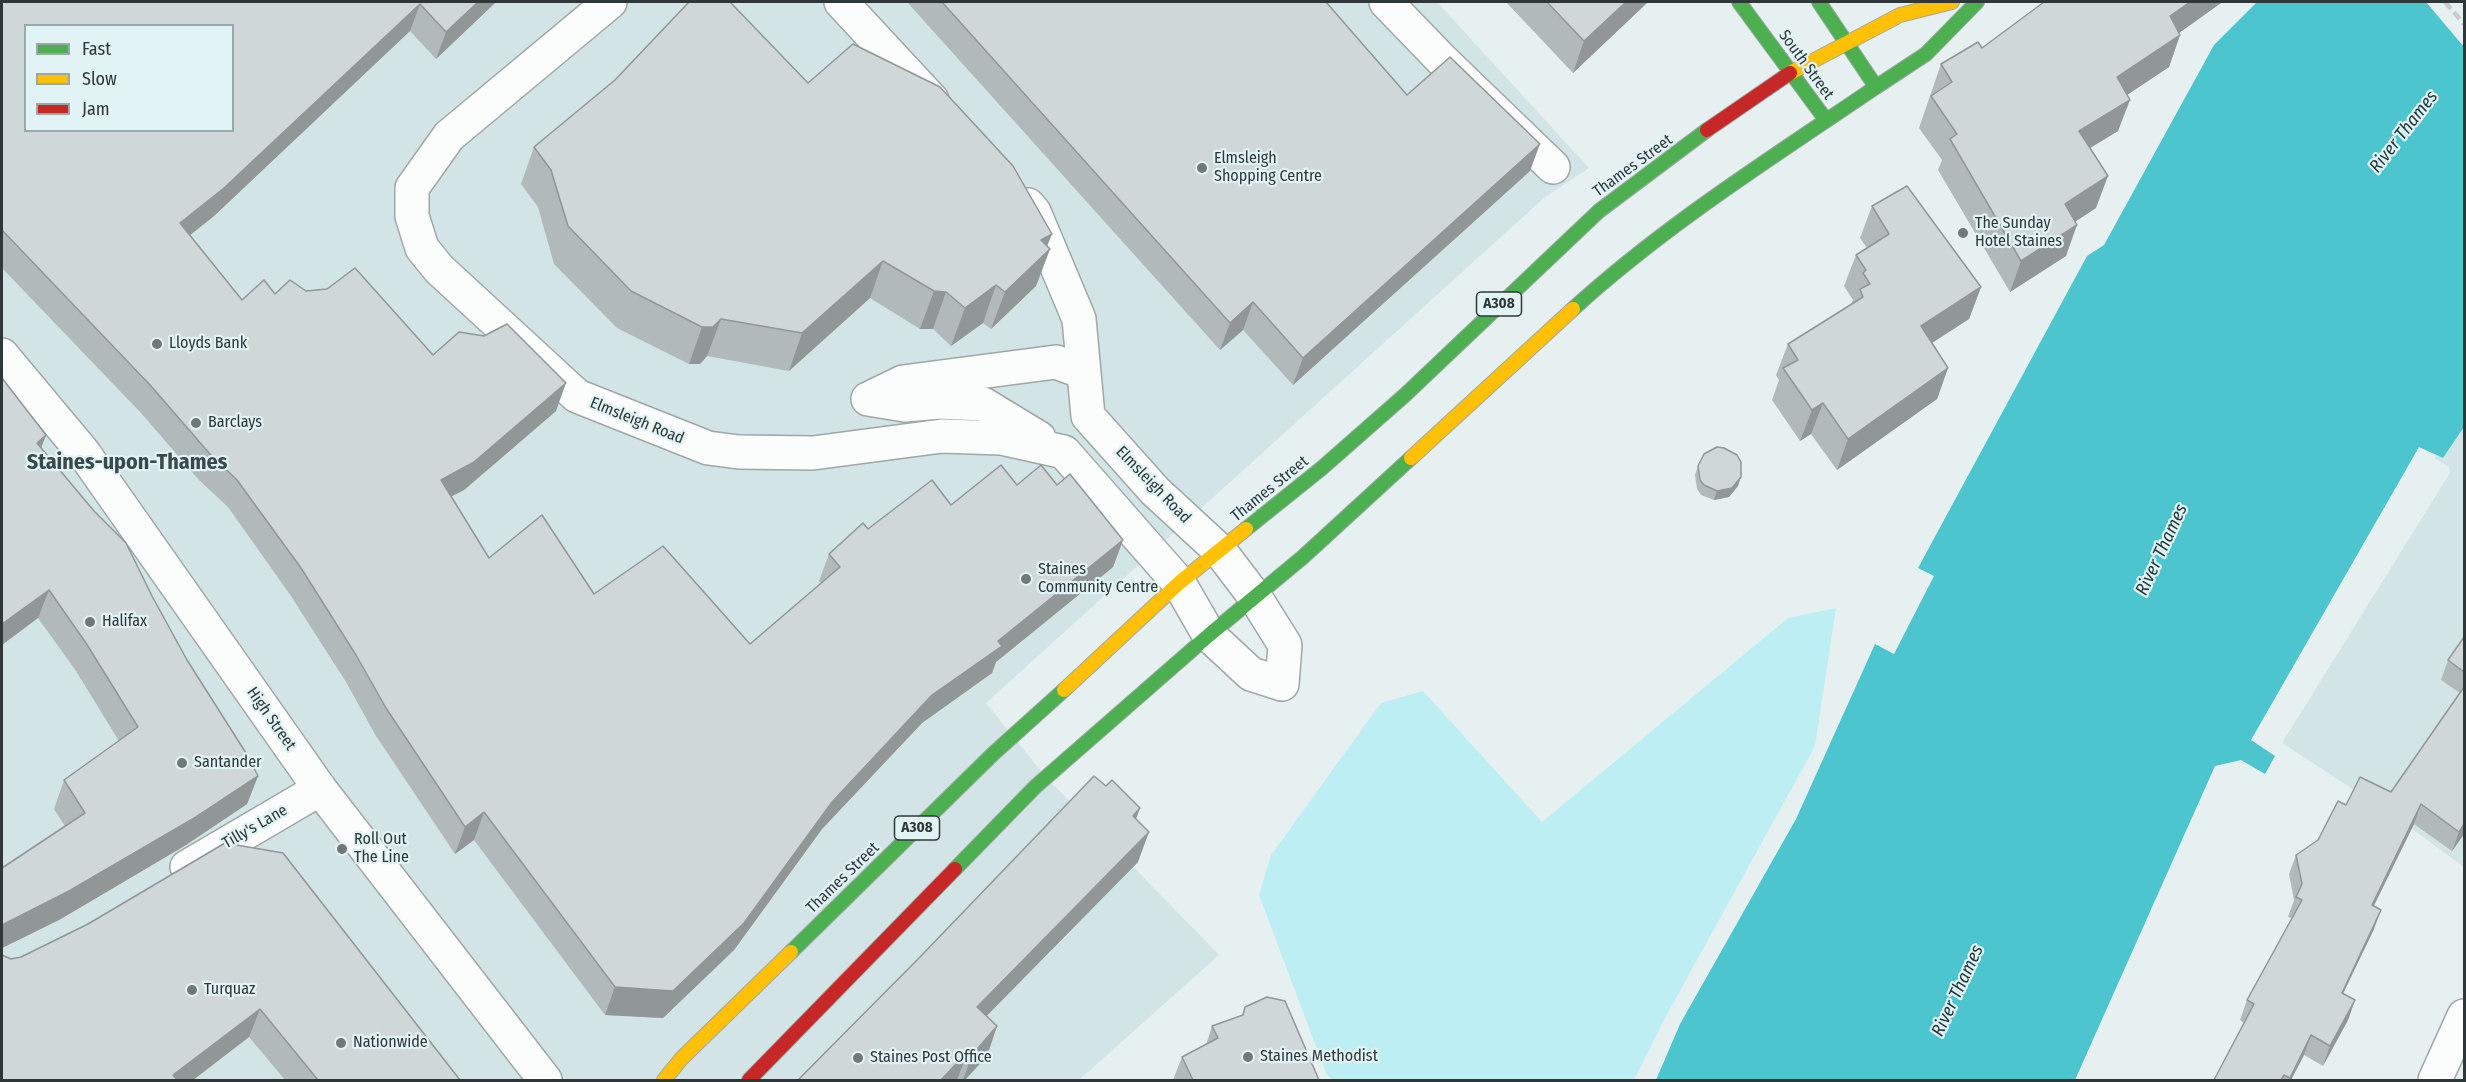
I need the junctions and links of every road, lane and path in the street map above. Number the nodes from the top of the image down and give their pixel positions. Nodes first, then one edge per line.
1 (610, 2) edge
2 (841, 2) edge
3 (1386, 2) edge
4 (1739, 2) edge
5 (1819, 2) edge
6 (1952, 2) edge
7 (1977, 2) edge
8 (1847, 42) junction
9 (1790, 73) junction
10 (1876, 87) junction
11 (1826, 120) junction
12 (954, 124) edge
13 (1553, 167) dead end
14 (1010, 185) edge
15 (2, 356) edge
16 (1083, 372) junction
17 (1088, 416) junction
18 (1064, 452) junction
19 (1220, 551) junction
20 (1179, 583) junction
21 (1255, 597) junction
22 (1209, 634) junction
23 (320, 789) junction
24 (159, 883) edge
25 (2464, 1016) edge
26 (545, 1080) edge
27 (664, 1080) edge
28 (748, 1080) edge
29 (2435, 1080) edge

1 - 18 street, Elmsleigh Road
2 - 12 street
3 - 13 street
4 - 9 main road, South Street
5 - 8 main road
6 - 8 main road, Thames Street
7 - 10 main road
8 - 9 main road, Thames Street
8 - 10 main road
9 - 11 main road, South Street
9 - 19 main road, Thames Street / A308
10 - 11 main road
11 - 21 main road
14 - 16 street
15 - 23 street, High Street
16 - 17 street
16 - 18 street
17 - 18 street
17 - 19 street, Elmsleigh Road
18 - 20 street
19 - 20 main road, Thames Street / A308
19 - 21 street, Elmsleigh Road
20 - 22 street
20 - 27 main road, Thames Street / A308
21 - 22 main road
21 - 22 street, Elmsleigh Road
22 - 28 main road
23 - 24 street, Tilly's Lane
23 - 26 street, High Street
25 - 29 street

